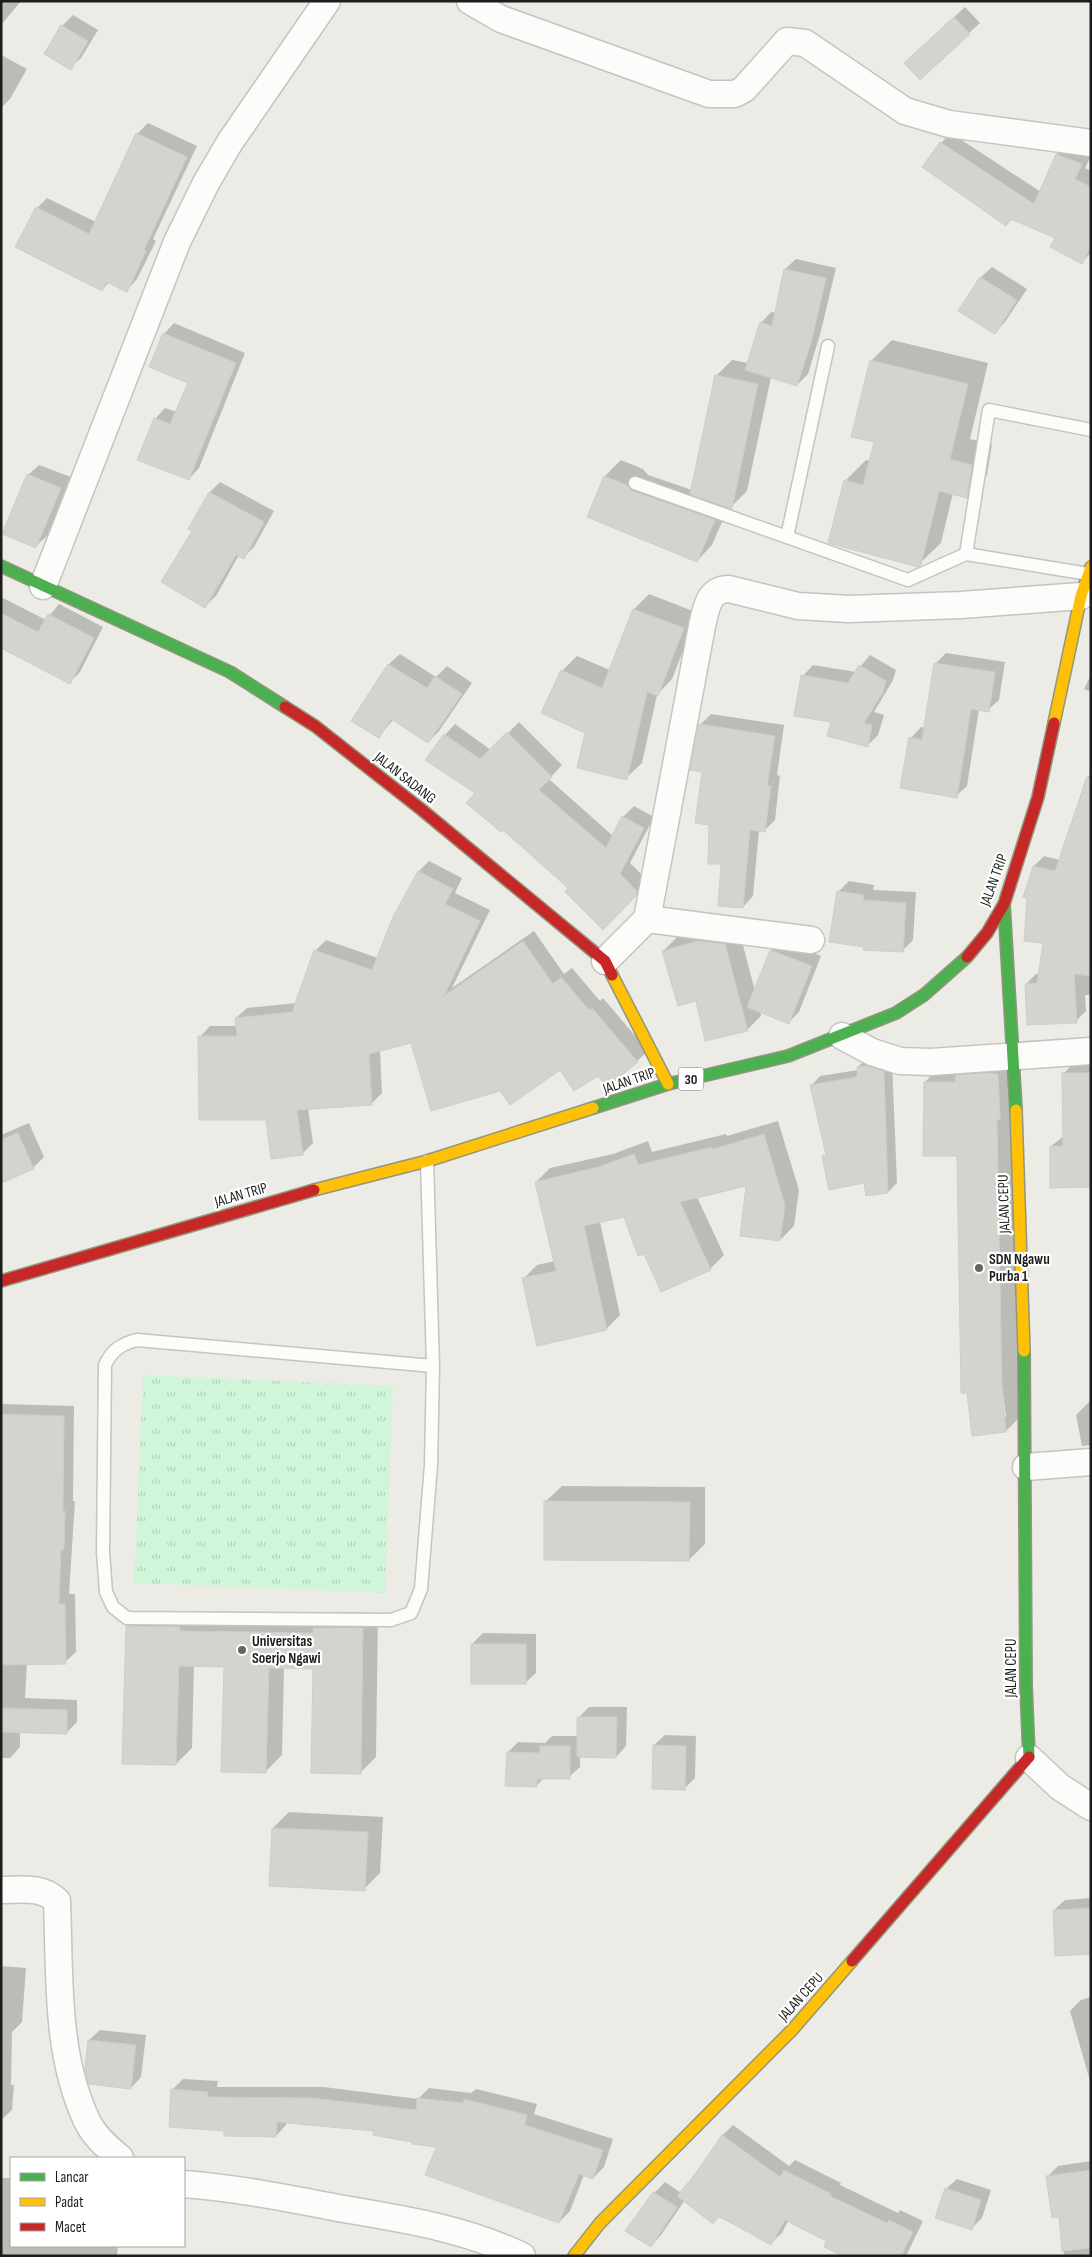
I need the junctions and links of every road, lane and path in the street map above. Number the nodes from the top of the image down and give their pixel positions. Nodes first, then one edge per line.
1 (327, 1) edge
2 (470, 1) edge
3 (1091, 143) edge
4 (828, 346) dead end
5 (1091, 430) edge
6 (635, 482) dead end
7 (787, 537) junction
8 (966, 554) junction
9 (1, 566) edge
10 (1087, 579) edge
11 (43, 586) junction
12 (1004, 904) junction
13 (647, 920) junction
14 (811, 940) dead end
15 (605, 961) junction
16 (842, 1036) junction
17 (1091, 1051) edge
18 (1014, 1056) junction
19 (668, 1084) junction
20 (427, 1162) junction
21 (1, 1280) edge
22 (432, 1366) junction
23 (1091, 1462) edge
24 (1026, 1468) junction
25 (1029, 1758) junction
26 (1091, 1807) edge
27 (1, 1890) edge
28 (119, 2157) edge
29 (185, 2184) edge
30 (522, 2256) edge
31 (574, 2256) edge

1 - 11 street
2 - 3 street
4 - 7 lane
5 - 8 lane
6 - 7 lane
7 - 8 lane
8 - 10 lane
9 - 11 main road, JALAN SADANG
10 - 12 main road, JALAN TRIP / 30
10 - 13 street
11 - 15 main road, JALAN SADANG
12 - 16 main road, JALAN TRIP / 30
12 - 18 main road, JALAN CEPU
13 - 14 street
13 - 15 street
15 - 19 main road, JALAN SADANG
16 - 18 street
16 - 19 main road, JALAN TRIP / 30
17 - 18 street
18 - 24 main road, JALAN CEPU
19 - 20 main road, JALAN TRIP / 30
20 - 21 main road, JALAN TRIP / 30
20 - 22 lane
22 - 22 lane
23 - 24 street
24 - 25 main road, JALAN CEPU
25 - 26 street
25 - 31 main road, JALAN CEPU
27 - 28 street
29 - 30 street

